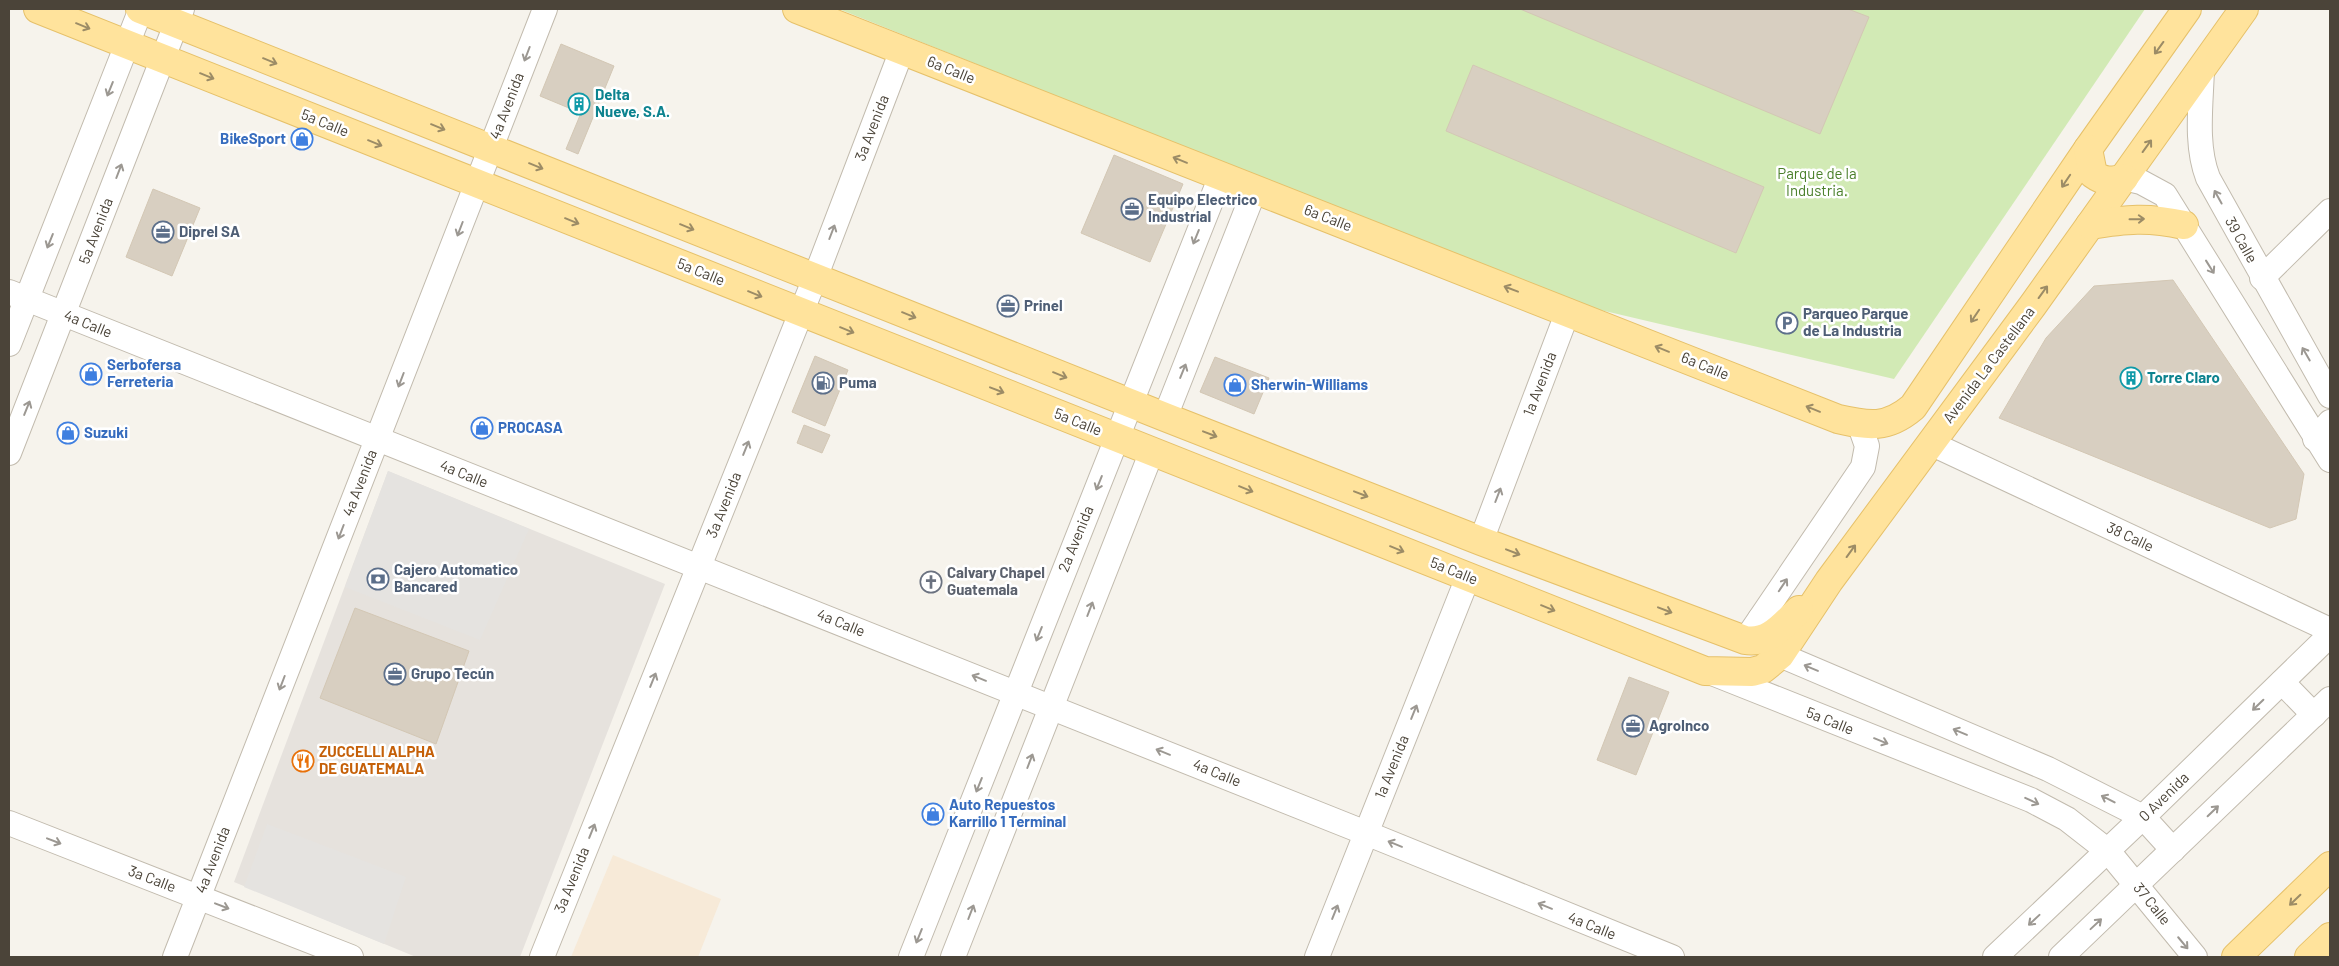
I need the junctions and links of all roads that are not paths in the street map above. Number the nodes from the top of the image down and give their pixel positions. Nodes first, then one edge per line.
1 (38, 9) edge
2 (141, 9) edge
3 (545, 9) edge
4 (797, 9) edge
5 (2188, 9) edge
6 (2244, 9) edge
7 (179, 16) edge
8 (128, 44) junction
9 (902, 50) junction
10 (162, 58) junction
11 (2202, 69) junction
12 (491, 148) junction
13 (2088, 149) junction
14 (1221, 176) junction
15 (2124, 178) junction
16 (478, 184) junction
17 (1255, 189) junction
18 (2330, 211) edge
19 (2090, 225) junction
20 (2184, 225) junction
21 (815, 278) junction
22 (2262, 278) junction
23 (18, 296) edge
24 (1568, 311) junction
25 (801, 312) junction
26 (64, 314) junction
27 (9, 344) edge
28 (2330, 396) edge
29 (1130, 403) junction
30 (1165, 417) junction
31 (1859, 424) junction
32 (2323, 430) edge
33 (1116, 437) junction
34 (378, 439) junction
35 (1930, 443) junction
36 (1152, 451) junction
37 (9, 453) edge
38 (2330, 460) edge
39 (1481, 540) junction
40 (699, 567) junction
41 (1468, 577) junction
42 (2330, 630) edge
43 (2330, 635) edge
44 (1763, 638) junction
45 (1705, 671) junction
46 (2282, 682) junction
47 (1015, 693) junction
48 (1051, 707) junction
49 (2322, 707) edge
50 (2143, 817) junction
51 (9, 823) edge
52 (1366, 833) junction
53 (2173, 850) junction
54 (2108, 851) junction
55 (2330, 866) edge
56 (2137, 886) junction
57 (198, 897) junction
58 (2330, 938) edge
59 (175, 957) edge
60 (351, 957) edge
61 (542, 957) edge
62 (911, 957) edge
63 (954, 957) edge
64 (1317, 957) edge
65 (1672, 957) edge
66 (1995, 957) edge
67 (2061, 957) edge
68 (2195, 957) edge
69 (2236, 957) edge
70 (2309, 957) edge

1 -> 8 main road, 5a Calle
2 - 7 main road
2 - 8 street
3 -> 12 street, 4a Avenida
4 - 9 main road, 6a Calle
5 -> 13 main road
6 - 11 main road, Avenida La Castellana
7 - 10 street, 5a Avenida
7 -> 12 main road
8 - 10 main road, 5a Calle
8 -> 23 street
14 -> 9 main road, 6a Calle
21 -> 9 street, 3a Avenida
10 -> 16 main road, 5a Calle
26 -> 10 street, 5a Avenida
15 -> 11 main road, Avenida La Castellana
22 -> 11 street, 39 Calle
12 - 16 street, 4a Avenida
12 -> 21 main road
13 - 15 main road
13 -> 31 main road
14 - 17 main road, 6a Calle
14 -> 29 street, 2a Avenida
15 - 19 main road, Avenida La Castellana
15 - 20 street
16 -> 25 main road, 5a Calle
16 -> 34 street, 4a Avenida
24 -> 17 main road, 6a Calle
30 -> 17 street
18 - 22 street
19 -> 20 main road
35 -> 19 main road, Avenida La Castellana
20 -> 32 street
21 - 25 street, 3a Avenida
21 -> 29 main road
28 -> 22 street, 39 Calle
23 - 26 street, 4a Calle
23 - 27 street
31 -> 24 main road, 6a Calle
39 -> 24 street, 1a Avenida
25 -> 33 main road, 5a Calle
40 -> 25 street, 3a Avenida
26 - 34 street, 4a Calle
37 -> 26 street, 5a Avenida
29 - 30 main road
29 - 33 street, 2a Avenida
30 -> 39 main road
44 -> 31 street, Avenida La Castellana
32 - 38 street
33 - 36 main road, 5a Calle
33 -> 47 street, 2a Avenida
34 - 40 street, 4a Calle
34 -> 57 street, 4a Avenida
35 - 42 street, 38 Calle
44 -> 35 main road, Avenida La Castellana
36 -> 41 main road, 5a Calle
48 -> 36 street
39 -> 44 main road
47 -> 40 street, 4a Calle
61 -> 40 street, 3a Avenida
41 -> 45 main road, 5a Calle
52 -> 41 street, 1a Avenida
43 - 46 street, 0 Avenida
44 - 45 main road, Avenida La Castellana
50 -> 44 street
45 -> 54 street, 5a Calle
46 - 49 street
46 -> 50 street, 0 Avenida
47 - 48 street, 4a Calle
47 -> 62 street, 2a Avenida
52 -> 48 street, 4a Calle
63 -> 48 street
53 -> 49 street
50 - 53 street
50 - 54 street, 0 Avenida
51 -> 57 street, 3a Calle
64 -> 52 street, 1a Avenida
65 -> 52 street, 4a Calle
53 - 56 street
54 - 56 street, 37 Calle
54 -> 66 street, 0 Avenida
55 -> 69 main road
67 -> 56 street
56 -> 68 street, 37 Calle
57 - 59 street, 4a Avenida
57 -> 60 street, 3a Calle
58 - 70 main road

